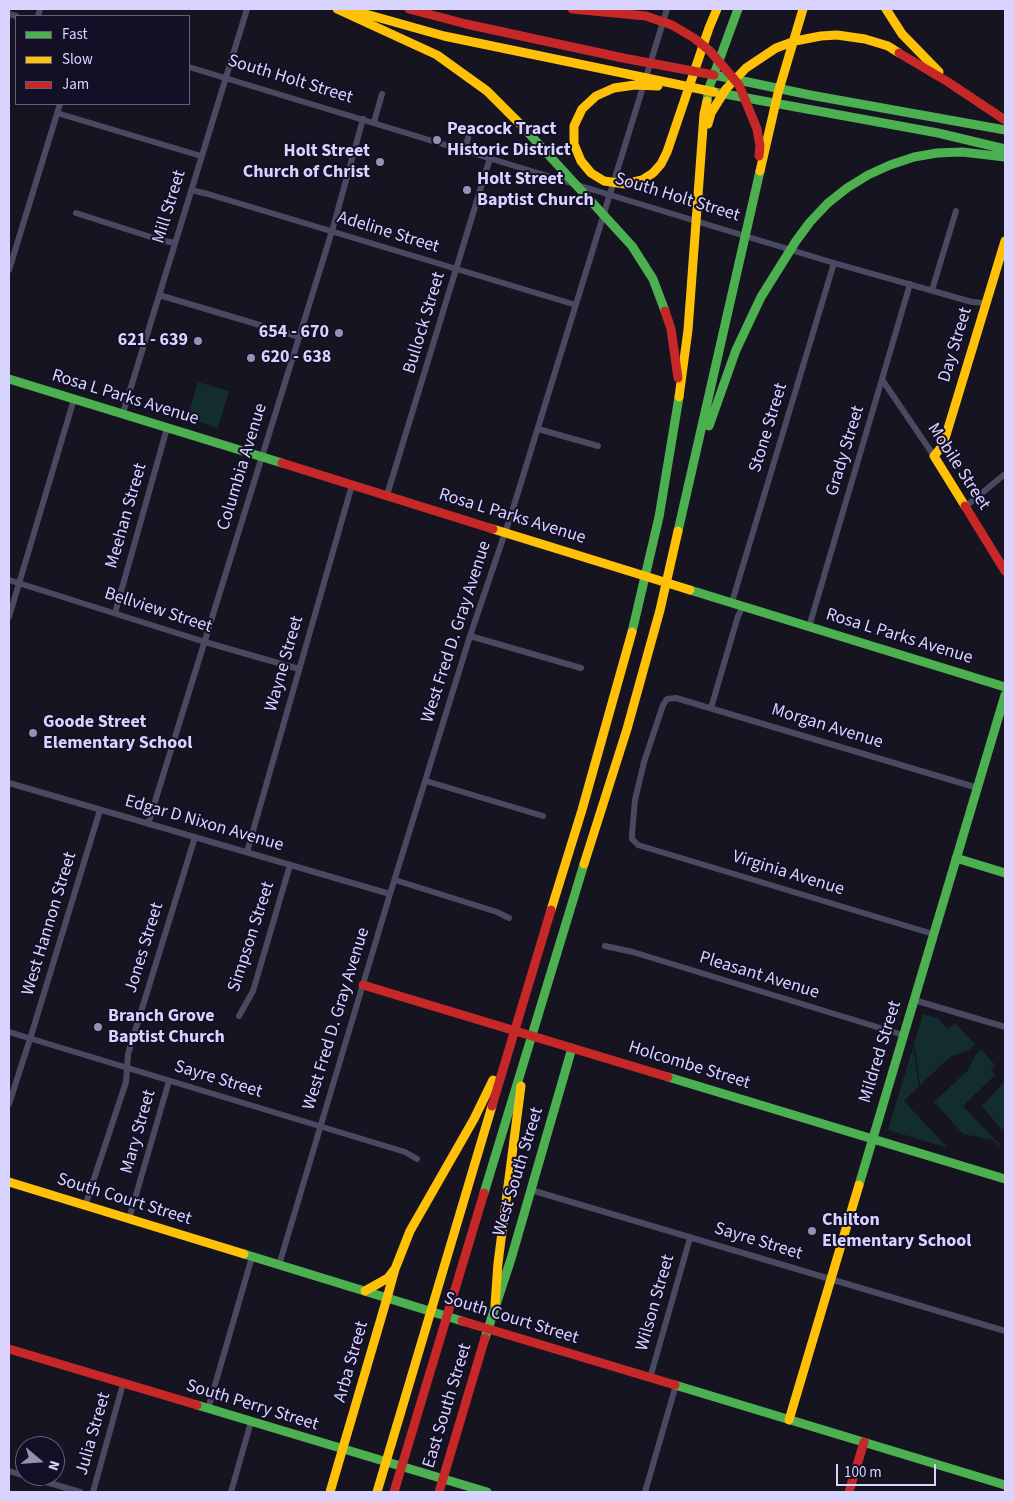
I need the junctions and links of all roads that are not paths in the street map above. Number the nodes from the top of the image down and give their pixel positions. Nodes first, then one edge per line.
1 (247, 9) edge
2 (337, 9) edge
3 (348, 9) edge
4 (409, 9) edge
5 (572, 9) edge
6 (667, 9) edge
7 (717, 9) edge
8 (738, 9) edge
9 (803, 9) edge
10 (886, 9) edge
11 (190, 67) edge
12 (226, 78) junction
13 (948, 82) junction
14 (681, 86) junction
15 (382, 94) dead end
16 (60, 105) edge
17 (58, 113) junction
18 (363, 119) junction
19 (1005, 120) edge
20 (374, 122) junction
21 (1005, 130) edge
22 (468, 138) dead end
23 (701, 148) junction
24 (465, 150) junction
25 (1003, 153) edge
26 (201, 156) junction
27 (490, 158) junction
28 (191, 190) junction
29 (610, 195) junction
30 (754, 197) junction
31 (956, 211) dead end
32 (76, 213) dead end
33 (332, 231) junction
34 (1005, 241) edge
35 (175, 243) junction
36 (834, 263) junction
37 (457, 269) junction
38 (9, 270) edge
39 (1001, 270) edge
40 (910, 284) junction
41 (932, 290) junction
42 (159, 295) junction
43 (985, 302) junction
44 (576, 305) junction
45 (300, 337) junction
46 (9, 379) edge
47 (883, 381) junction
48 (680, 394) junction
49 (74, 399) junction
50 (122, 413) junction
51 (167, 428) junction
52 (538, 429) junction
53 (598, 446) dead end
54 (934, 456) junction
55 (262, 457) junction
56 (693, 470) junction
57 (1005, 474) edge
58 (352, 485) junction
59 (387, 495) junction
60 (965, 507) junction
61 (505, 532) junction
62 (1005, 571) edge
63 (9, 580) edge
64 (19, 583) junction
65 (732, 602) junction
66 (743, 606) junction
67 (115, 613) junction
68 (9, 617) edge
69 (809, 627) junction
70 (470, 636) junction
71 (205, 642) junction
72 (581, 668) dead end
73 (299, 669) junction
74 (1005, 686) edge
75 (1005, 694) edge
76 (712, 708) junction
77 (426, 781) junction
78 (9, 784) edge
79 (978, 788) junction
80 (100, 810) junction
81 (543, 816) dead end
82 (148, 824) junction
83 (195, 837) junction
84 (634, 842) joint
85 (247, 852) junction
86 (956, 858) junction
87 (290, 865) junction
88 (1005, 873) edge
89 (395, 880) junction
90 (390, 894) junction
91 (509, 918) dead end
92 (933, 934) junction
93 (605, 946) dead end
94 (363, 985) junction
95 (914, 1000) junction
96 (239, 1016) dead end
97 (1005, 1027) edge
98 (9, 1032) edge
99 (903, 1035) junction
100 (30, 1039) junction
101 (572, 1048) junction
102 (508, 1051) junction
103 (524, 1056) junction
104 (127, 1068) junction
105 (169, 1081) junction
106 (9, 1104) edge
107 (320, 1127) junction
108 (872, 1138) junction
109 (417, 1159) dead end
110 (1005, 1178) edge
111 (9, 1182) edge
112 (531, 1190) junction
113 (85, 1206) junction
114 (129, 1220) junction
115 (690, 1238) junction
116 (252, 1257) junction
117 (279, 1266) junction
118 (395, 1269) junction
119 (830, 1280) junction
120 (365, 1292) junction
121 (387, 1298) junction
122 (495, 1305) junction
123 (489, 1329) junction
124 (1005, 1331) edge
125 (9, 1349) edge
126 (650, 1378) junction
127 (123, 1384) junction
128 (676, 1386) junction
129 (208, 1409) junction
130 (789, 1420) junction
131 (251, 1422) junction
132 (864, 1442) junction
133 (343, 1449) junction
134 (443, 1479) junction
135 (1005, 1485) edge
136 (60, 1486) edge
137 (80, 1492) edge
138 (92, 1492) edge
139 (231, 1492) edge
140 (330, 1492) edge
141 (377, 1492) edge
142 (394, 1492) edge
143 (439, 1492) edge
144 (487, 1492) edge
145 (645, 1492) edge
146 (850, 1492) edge

1 - 12 street, Mill Street
2 - 48 main road
3 - 14 main road
4 - 21 main road
5 - 30 main road
6 - 29 street, West Fred D. Gray Avenue
7 - 14 main road
8 - 23 main road
9 - 30 main road
10 - 13 main road
11 - 12 street, South Holt Street
12 - 18 street, South Holt Street
12 - 26 street, Mill Street
13 - 19 main road
13 - 23 main road
14 - 25 main road
15 - 20 street
16 - 17 street
17 - 26 street
17 - 38 street
18 - 20 street, South Holt Street
18 - 33 street, Columbia Avenue
20 - 24 street, South Holt Street
22 - 24 street
23 - 48 main road
24 - 27 street, South Holt Street
25 - 56 main road
26 - 28 street, Mill Street
27 - 29 street, South Holt Street
27 - 37 street, Bullock Street
28 - 33 street, Adeline Street
28 - 35 street, Mill Street
29 - 36 street, South Holt Street
29 - 44 street, West Fred D. Gray Avenue
30 - 56 main road
31 - 41 street
32 - 35 street
33 - 37 street, Adeline Street
33 - 45 street, Columbia Avenue
34 - 39 main road, Day Street
35 - 42 street, Mill Street
36 - 40 street, South Holt Street
36 - 65 street, Stone Street
37 - 44 street, Adeline Street
37 - 59 street, Bullock Street
39 - 43 main road, Day Street
40 - 41 street, South Holt Street
40 - 47 street, Grady Street
41 - 43 street, South Holt Street
42 - 45 street
42 - 50 street, Mill Street
43 - 54 main road, Day Street
44 - 52 street, West Fred D. Gray Avenue
45 - 55 street, Columbia Avenue
46 - 49 main road, Rosa L Parks Avenue
47 - 54 street, Mobile Street
47 - 69 street, Grady Street
48 - 102 main road
49 - 50 main road, Rosa L Parks Avenue
49 - 64 street
50 - 51 main road, Rosa L Parks Avenue
51 - 55 main road, Rosa L Parks Avenue
51 - 67 street, Meehan Street
52 - 53 street
52 - 61 street, West Fred D. Gray Avenue
54 - 60 main road, Mobile Street
55 - 58 main road, Rosa L Parks Avenue
55 - 71 street, Columbia Avenue
56 - 103 main road
57 - 60 street
58 - 59 main road, Rosa L Parks Avenue
58 - 73 street, Wayne Street
59 - 61 main road, Rosa L Parks Avenue
60 - 62 main road, Mobile Street
61 - 65 main road, Rosa L Parks Avenue
61 - 70 street, West Fred D. Gray Avenue
63 - 64 street, Bellview Street
64 - 67 street, Bellview Street
64 - 68 street
65 - 66 main road, Rosa L Parks Avenue
66 - 69 main road, Rosa L Parks Avenue
66 - 76 street
67 - 71 street, Bellview Street
69 - 74 main road, Rosa L Parks Avenue
70 - 72 street
70 - 77 street, West Fred D. Gray Avenue
71 - 73 street, Bellview Street
71 - 82 street, Columbia Avenue
73 - 85 street, Wayne Street
75 - 79 main road, Mildred Street
76 - 79 street, Morgan Avenue
76 - 84 street, Morgan Avenue
77 - 81 street
77 - 89 street, West Fred D. Gray Avenue
78 - 80 street, Edgar D Nixon Avenue
79 - 86 main road, Mildred Street
80 - 82 street, Edgar D Nixon Avenue
80 - 100 street, West Hannon Street
82 - 83 street, Edgar D Nixon Avenue
83 - 85 street, Edgar D Nixon Avenue
83 - 104 street, Jones Street
84 - 92 street, Virginia Avenue
85 - 87 street, Edgar D Nixon Avenue
86 - 88 main road
86 - 92 main road, Mildred Street
87 - 90 street, Edgar D Nixon Avenue
87 - 96 street, Simpson Street
89 - 90 street, West Fred D. Gray Avenue
89 - 91 street
90 - 94 street, West Fred D. Gray Avenue
92 - 95 main road, Mildred Street
93 - 99 street, Pleasant Avenue
94 - 101 main road, Holcombe Street
94 - 107 street, West Fred D. Gray Avenue
95 - 97 street
95 - 99 main road, Mildred Street
98 - 100 street, Sayre Street
99 - 108 main road, Mildred Street
100 - 104 street, Sayre Street
100 - 106 street, West Hannon Street
101 - 108 main road, Holcombe Street
101 - 112 main road, West South Street
102 - 118 main road, Arba Street
102 - 141 main road
103 - 122 main road
103 - 142 main road
104 - 105 street, Sayre Street
104 - 113 street, Jones Street
105 - 107 street, Sayre Street
105 - 114 street, Mary Street
107 - 109 street, Sayre Street
107 - 117 street, West Fred D. Gray Avenue
108 - 110 main road, Holcombe Street
108 - 119 main road, Mildred Street
111 - 113 main road, South Court Street
112 - 115 street, Sayre Street
112 - 122 main road, West South Street
113 - 114 main road, South Court Street
114 - 116 main road, South Court Street
115 - 119 street, Sayre Street
115 - 126 street, Wilson Street
116 - 117 main road, South Court Street
116 - 129 street
117 - 120 main road, South Court Street
118 - 120 main road
118 - 121 main road, Arba Street
119 - 124 street, Sayre Street
119 - 130 main road, Mildred Street
120 - 121 main road, South Court Street
121 - 123 main road, South Court Street
121 - 133 main road, Arba Street
122 - 123 main road, East South Street
123 - 126 main road, South Court Street
123 - 134 main road, East South Street
125 - 127 main road, South Perry Street
126 - 128 main road, South Court Street
127 - 129 main road, South Perry Street
127 - 138 street, Julia Street
128 - 130 main road, South Court Street
128 - 145 street
129 - 131 main road, South Perry Street
130 - 132 main road, South Court Street
131 - 133 main road, South Perry Street
131 - 139 street
132 - 135 main road, South Court Street
132 - 146 main road
133 - 134 main road, South Perry Street
133 - 140 main road, Arba Street
134 - 143 main road, East South Street
134 - 144 main road, South Perry Street
136 - 137 street

